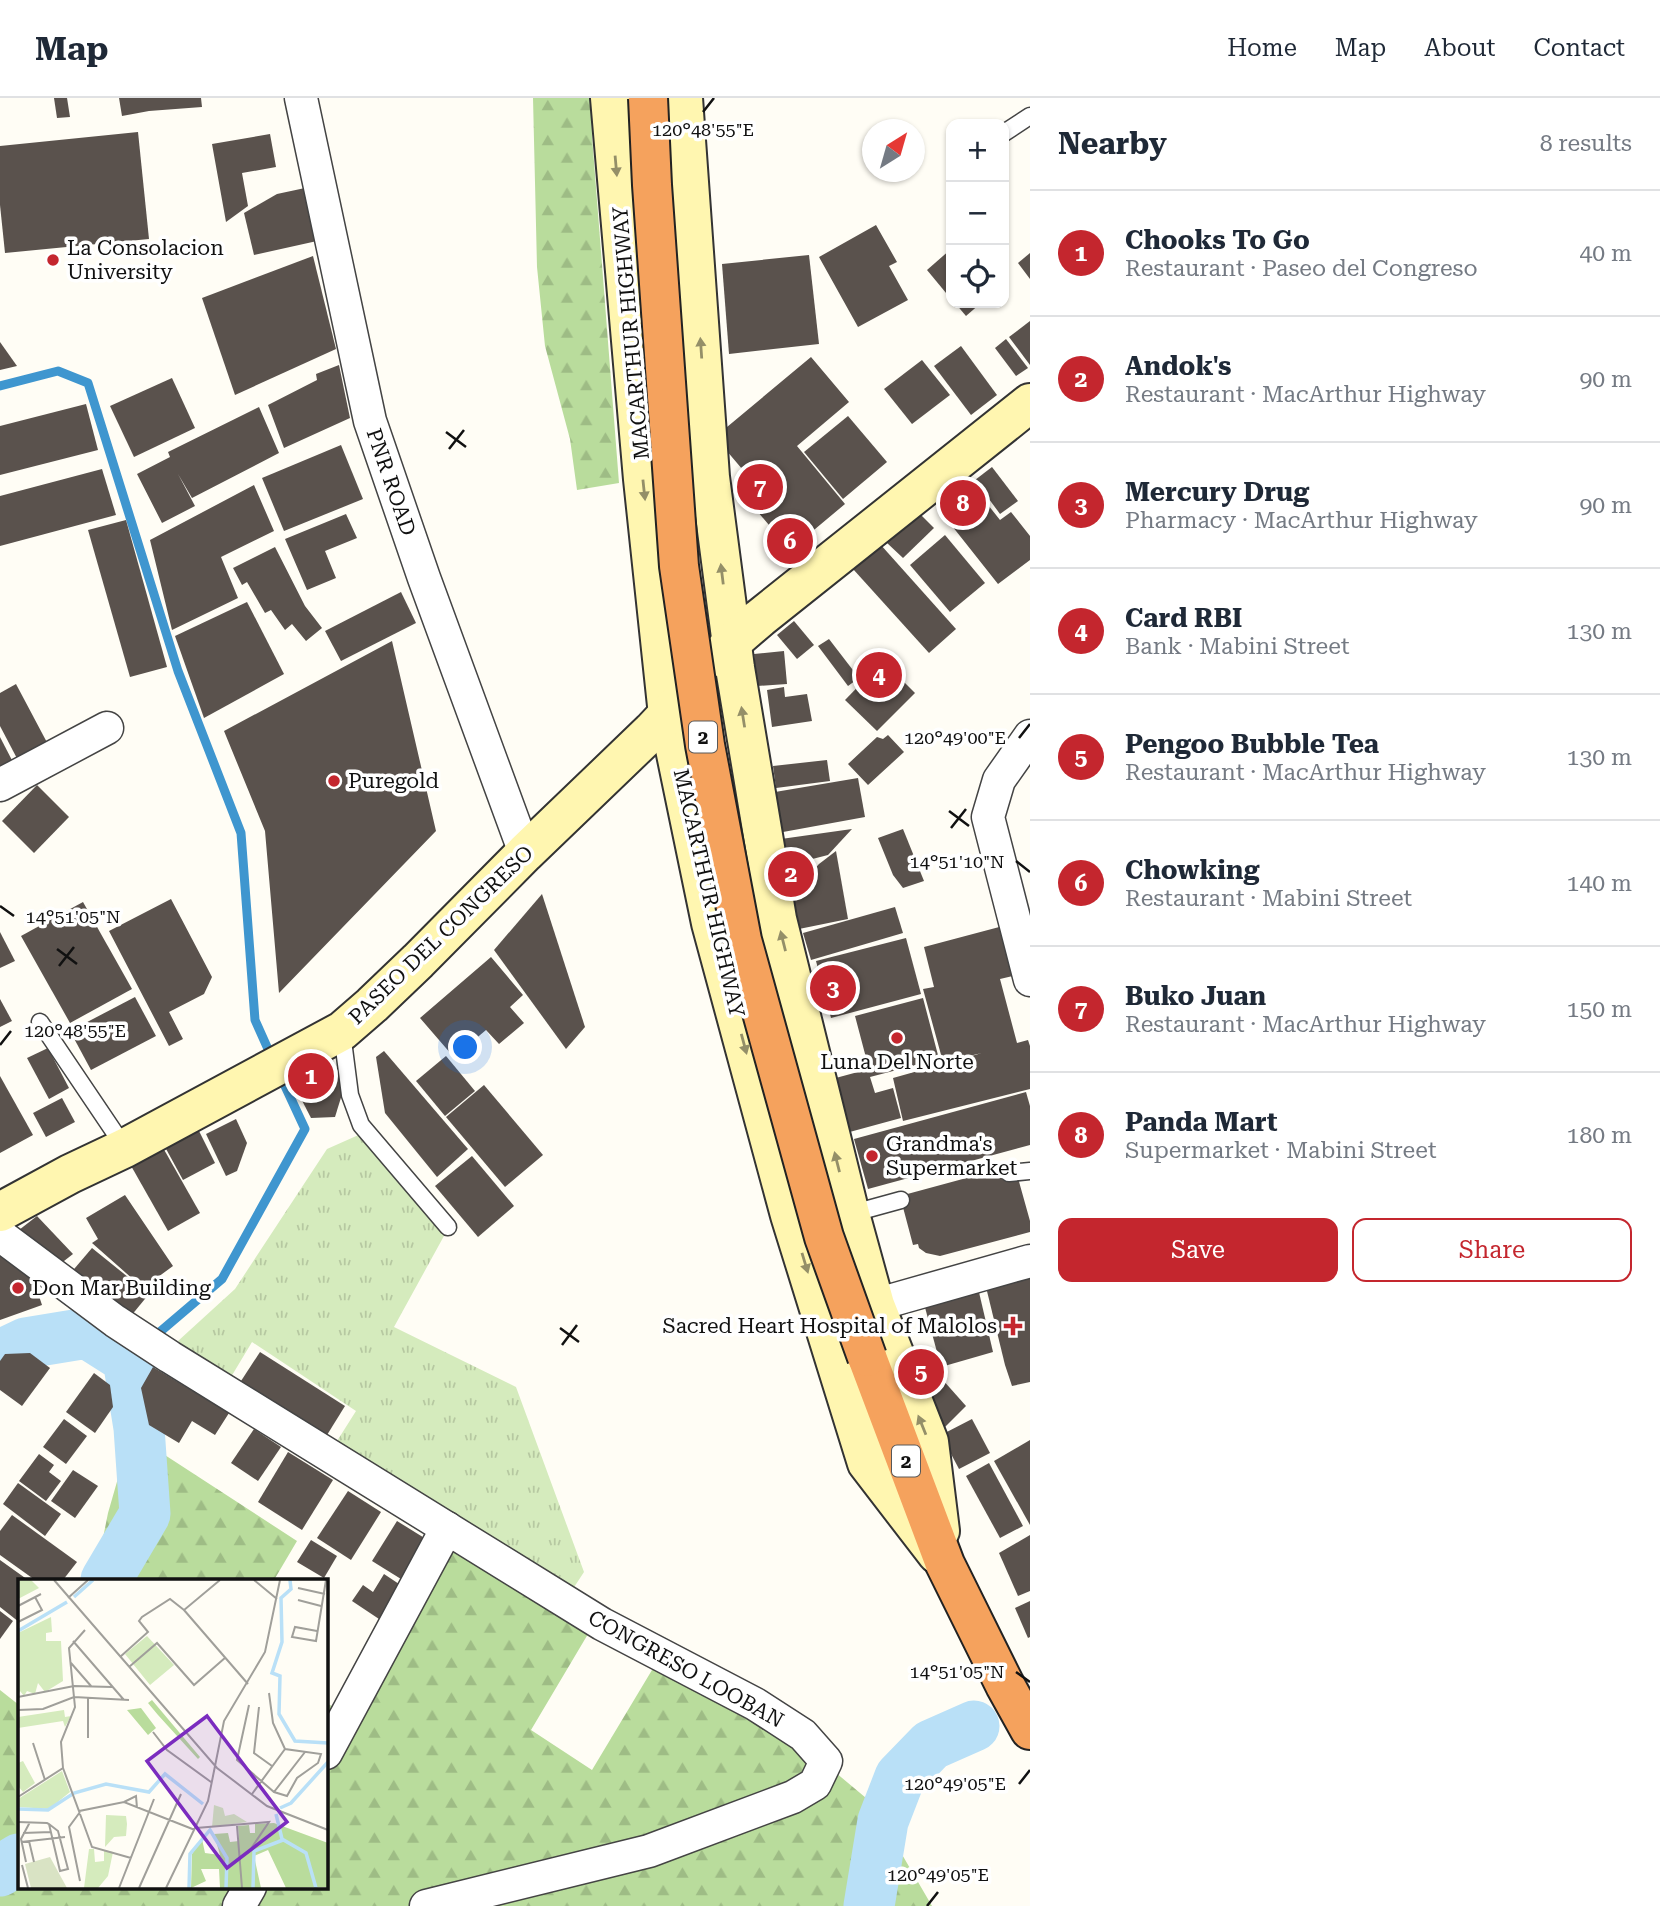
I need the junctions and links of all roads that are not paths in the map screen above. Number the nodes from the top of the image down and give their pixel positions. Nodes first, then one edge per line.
1 (301, 98) edge
2 (610, 98) edge
3 (649, 98) edge
4 (683, 98) edge
5 (1030, 116) edge
6 (1009, 129) edge
7 (1030, 403) edge
8 (732, 642) junction
9 (668, 715) junction
10 (107, 728) dead end
11 (1030, 736) edge
12 (0, 785) edge
13 (525, 853) junction
14 (1030, 980) edge
15 (40, 1022) dead end
16 (342, 1031) junction
17 (125, 1148) junction
18 (1030, 1171) edge
19 (1009, 1173) dead end
20 (901, 1200) dead end
21 (0, 1213) edge
22 (850, 1214) junction
23 (448, 1227) dead end
24 (0, 1235) edge
25 (1030, 1261) edge
26 (874, 1305) junction
27 (447, 1528) junction
28 (945, 1564) junction
29 (1030, 1730) edge
30 (327, 1751) edge
31 (249, 1888) edge
32 (239, 1906) edge
33 (426, 1906) edge

1 - 13 street, PNR ROAD
2 -> 9 main road, MACARTHUR HIGHWAY
3 - 28 highway, MACARTHUR HIGHWAY / 2, bridge
8 -> 4 main road, MACARTHUR HIGHWAY
5 - 6 lane
7 - 8 main road, PASEO DEL CONGRESO
8 - 9 main road, PASEO DEL CONGRESO
22 -> 8 main road, MACARTHUR HIGHWAY
9 - 13 main road, PASEO DEL CONGRESO
9 -> 28 main road, MACARTHUR HIGHWAY
10 - 12 street
11 - 14 street
13 - 16 main road, PASEO DEL CONGRESO
15 - 17 lane
16 - 17 main road, PASEO DEL CONGRESO
16 - 23 lane
17 - 21 main road, PASEO DEL CONGRESO
18 - 19 lane
20 - 22 lane
22 - 26 main road, MACARTHUR HIGHWAY
24 - 27 street, CONGRESO LOOBAN
25 - 26 street
28 -> 26 main road, MACARTHUR HIGHWAY
27 - 30 street
27 - 33 street, CONGRESO LOOBAN
28 - 29 highway, MACARTHUR HIGHWAY / 2
31 - 32 street

